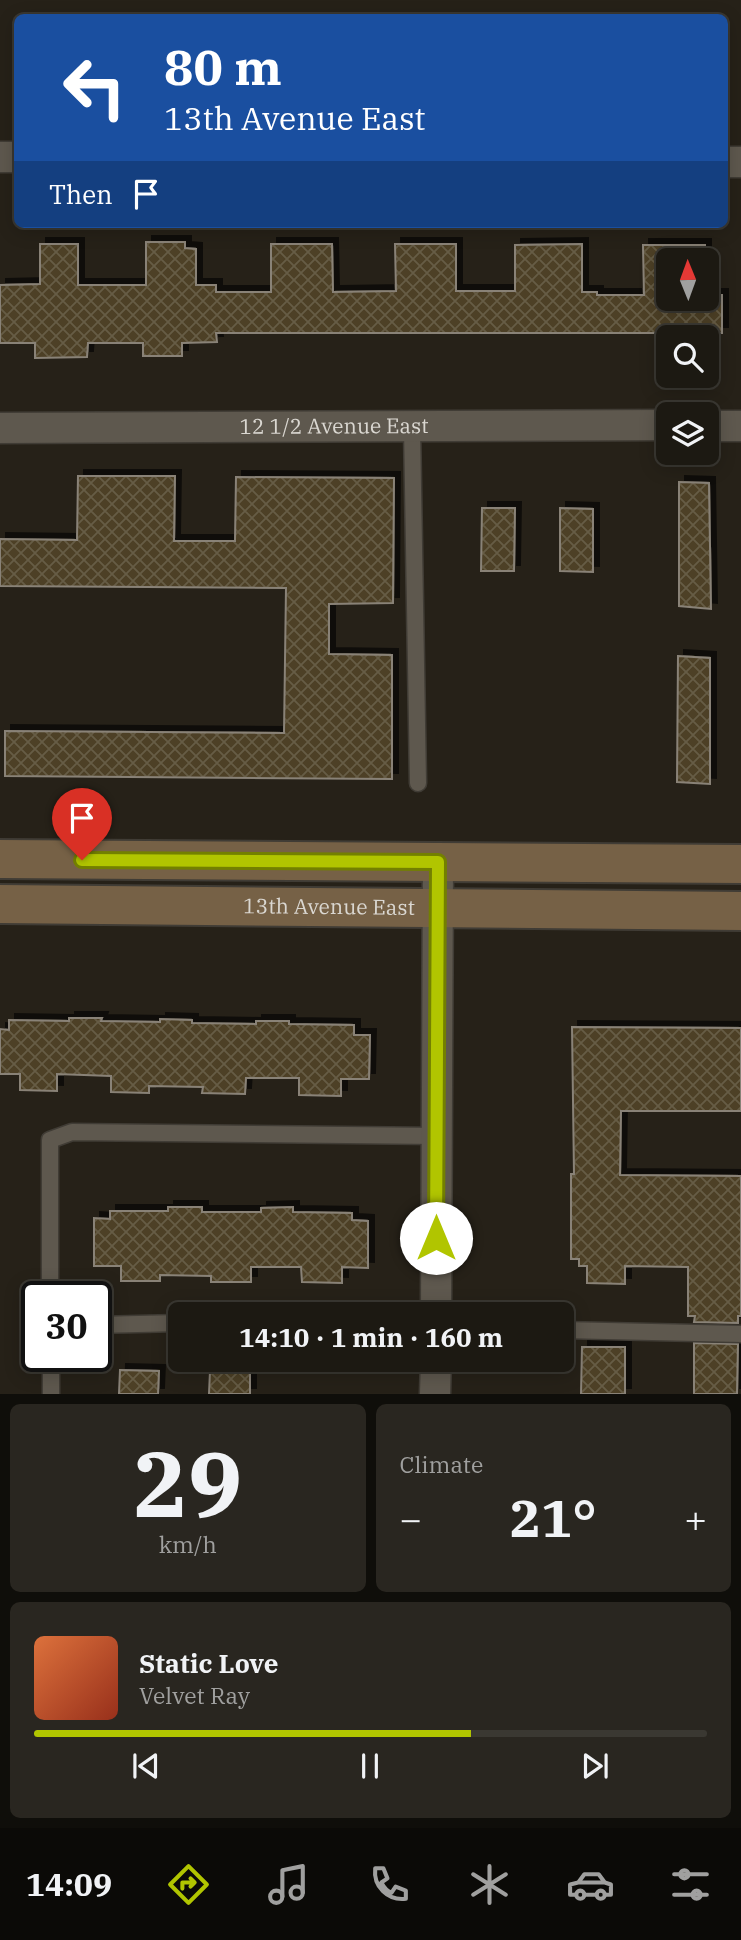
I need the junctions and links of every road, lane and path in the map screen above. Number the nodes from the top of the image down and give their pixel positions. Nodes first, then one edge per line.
1 (656, 425) edge
2 (719, 426) edge
3 (741, 426) edge
4 (0, 428) edge
5 (412, 428) junction
6 (418, 783) dead end
7 (0, 859) edge
8 (438, 862) junction
9 (741, 864) edge
10 (0, 904) edge
11 (437, 908) junction
12 (741, 911) edge
13 (437, 1136) junction
14 (50, 1281) edge
15 (436, 1302) edge
16 (168, 1324) edge
17 (112, 1325) edge
18 (574, 1330) edge
19 (741, 1334) edge
20 (51, 1372) edge
21 (436, 1372) edge
22 (51, 1394) edge
23 (435, 1394) edge

1 - 5 street, 12 1/2 Avenue East
2 - 3 street
4 - 5 street, 12 1/2 Avenue East
5 - 6 lane
7 - 8 main road
8 - 9 main road
8 - 11 street
10 - 11 main road, 13th Avenue East
11 - 12 main road, 13th Avenue East
11 - 13 street
13 - 14 lane
13 - 15 street
16 - 17 lane
18 - 19 lane
20 - 22 lane
21 - 23 street

